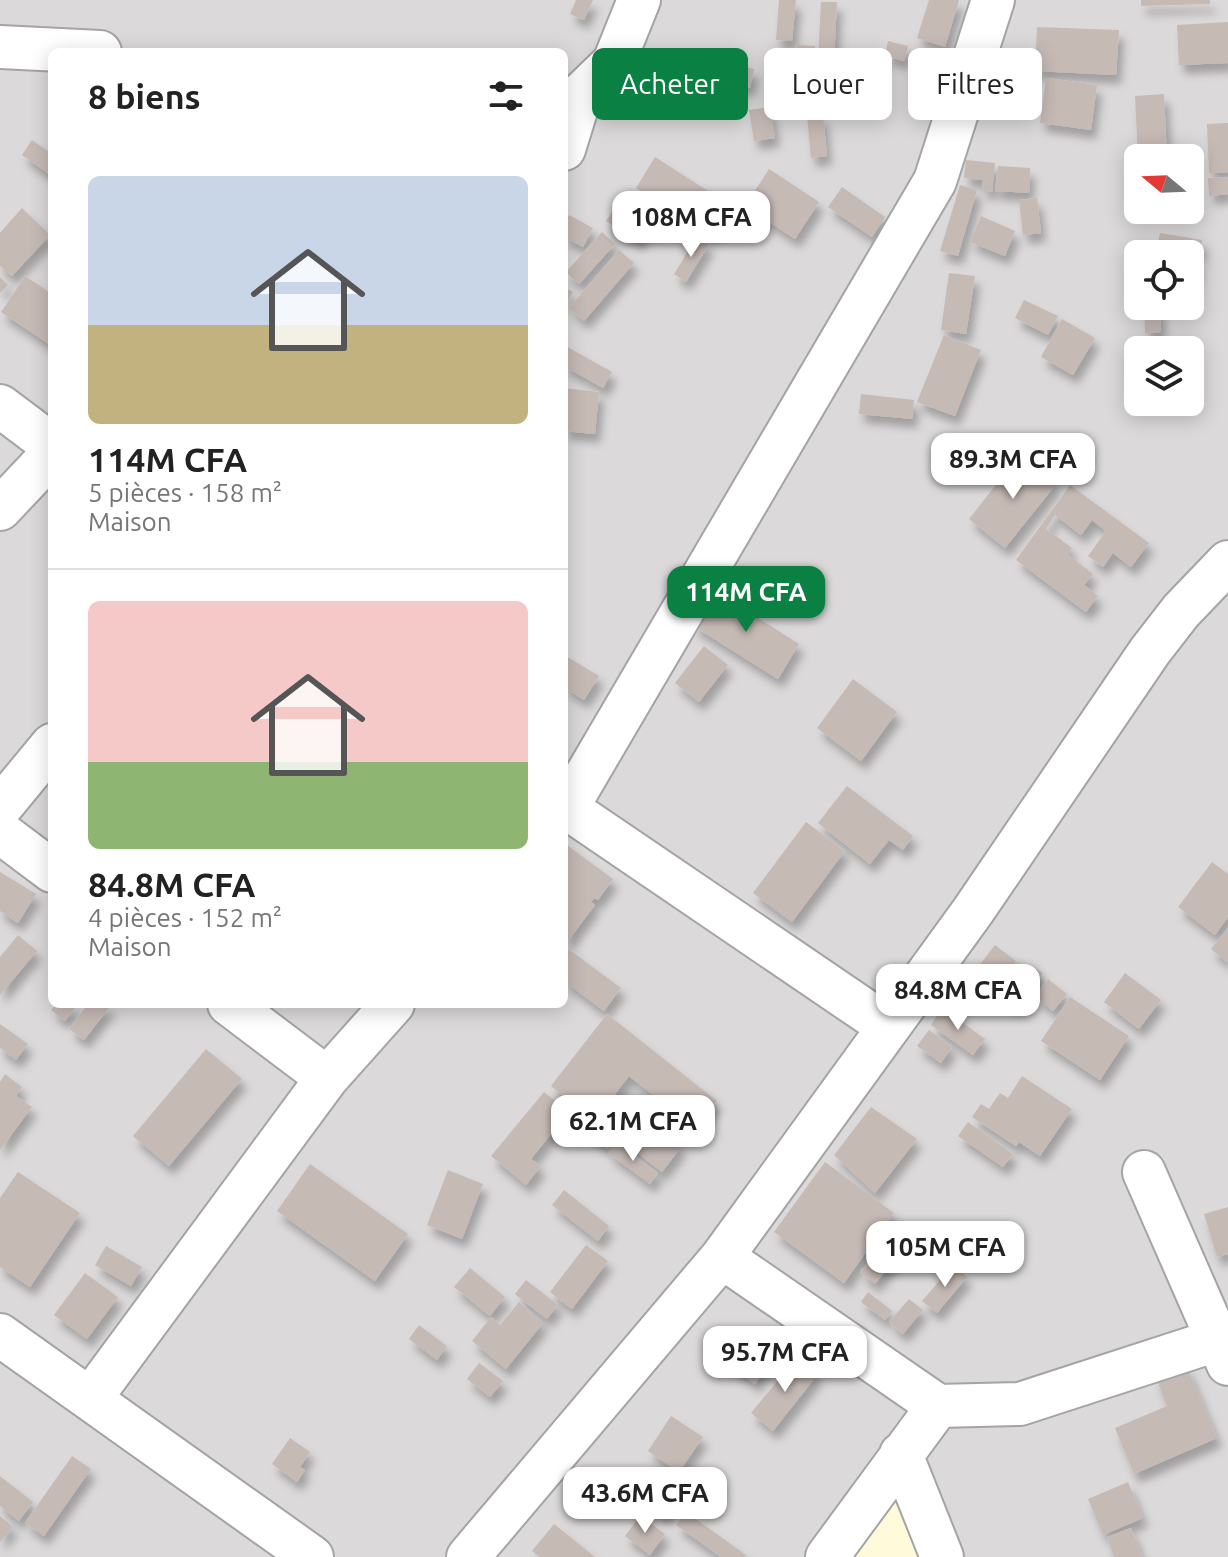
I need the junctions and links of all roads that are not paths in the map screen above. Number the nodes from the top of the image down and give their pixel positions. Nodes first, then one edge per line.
1 (639, 0) edge
2 (993, 0) edge
3 (0, 47) edge
4 (48, 49) edge
5 (572, 97) edge
6 (568, 123) edge
7 (0, 406) edge
8 (48, 442) edge
9 (48, 458) edge
10 (0, 509) edge
11 (1228, 562) edge
12 (1228, 583) edge
13 (1181, 611) junction
14 (48, 750) edge
15 (568, 804) edge
16 (0, 808) edge
17 (568, 811) edge
18 (0, 832) edge
19 (48, 868) edge
20 (234, 1008) edge
21 (389, 1008) edge
22 (889, 1027) junction
23 (327, 1078) junction
24 (1144, 1172) dead end
25 (722, 1257) junction
26 (0, 1335) edge
27 (1222, 1352) edge
28 (90, 1399) junction
29 (938, 1406) junction
30 (901, 1454) junction
31 (930, 1550) edge
32 (312, 1557) edge
33 (468, 1557) edge
34 (827, 1557) edge

1 - 5 street
2 - 15 street
3 - 4 street
5 - 6 street
7 - 8 street
9 - 10 street
11 - 13 street
12 - 13 street
13 - 22 street
14 - 16 street
17 - 22 street
18 - 19 street
20 - 23 street
21 - 23 street
22 - 25 street
23 - 28 street
24 - 27 street
25 - 29 street
25 - 33 street
26 - 28 street
27 - 29 street
28 - 32 street
29 - 30 street
30 - 31 street
30 - 34 street

